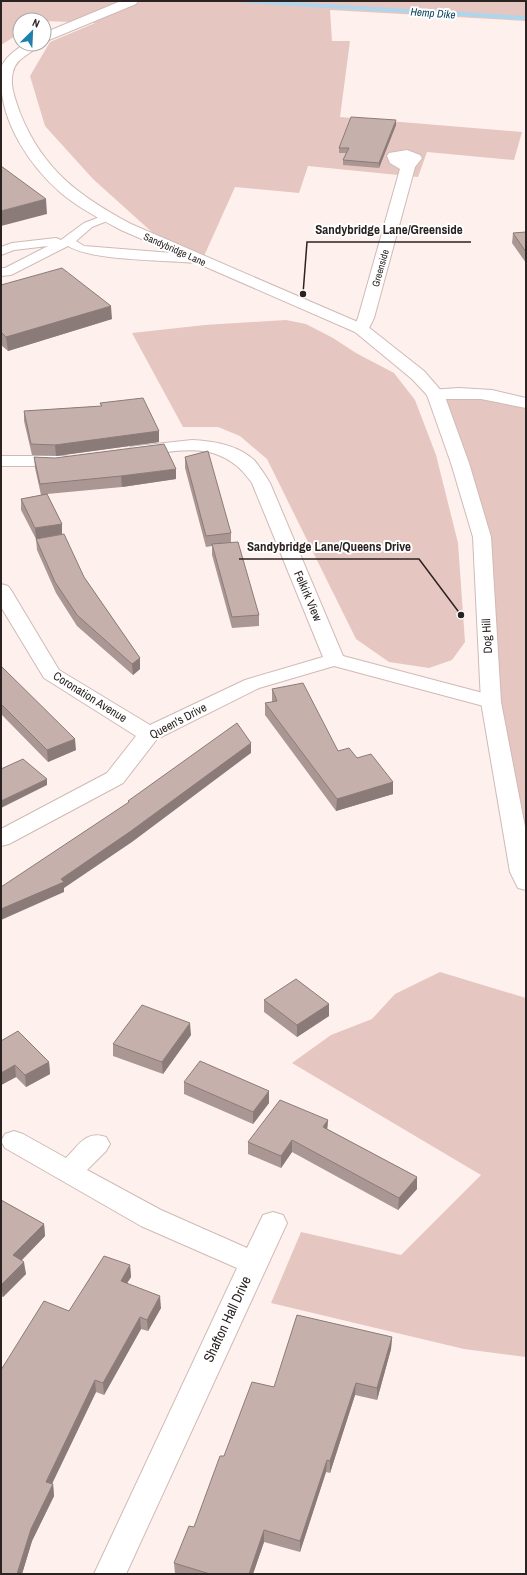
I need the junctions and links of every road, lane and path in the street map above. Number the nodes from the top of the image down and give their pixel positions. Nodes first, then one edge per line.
1 (132, 1) edge
2 (52, 34) edge
3 (20, 52) edge
4 (408, 167) dead end
5 (108, 217) junction
6 (68, 241) junction
7 (1, 251) edge
8 (197, 259) junction
9 (1, 272) edge
10 (361, 329) junction
11 (435, 394) junction
12 (526, 403) edge
13 (117, 454) edge
14 (79, 458) edge
15 (1, 461) edge
16 (1, 590) edge
17 (334, 660) junction
18 (491, 702) junction
19 (149, 734) junction
20 (1, 839) edge
21 (525, 875) edge
22 (14, 1142) dead end
23 (97, 1144) dead end
24 (68, 1172) junction
25 (273, 1223) dead end
26 (253, 1263) junction
27 (110, 1574) edge

1 - 2 street
3 - 5 street, Sandybridge Lane
4 - 10 street, Greenside
5 - 6 lane
5 - 8 street, Sandybridge Lane
6 - 7 lane
6 - 8 lane
6 - 9 lane
8 - 10 street, Sandybridge Lane
10 - 11 street, Sandybridge Lane
11 - 12 street
11 - 18 street, Dog Hill
13 - 17 street, Felkirk View
14 - 15 street
16 - 19 street, Coronation Avenue
17 - 18 street
17 - 19 street, Queen's Drive
18 - 21 street, Dog Hill
19 - 20 street, Queen's Drive
22 - 24 street, Shafton Hall Drive
23 - 24 street
24 - 26 street, Shafton Hall Drive
25 - 26 street
26 - 27 street, Shafton Hall Drive

